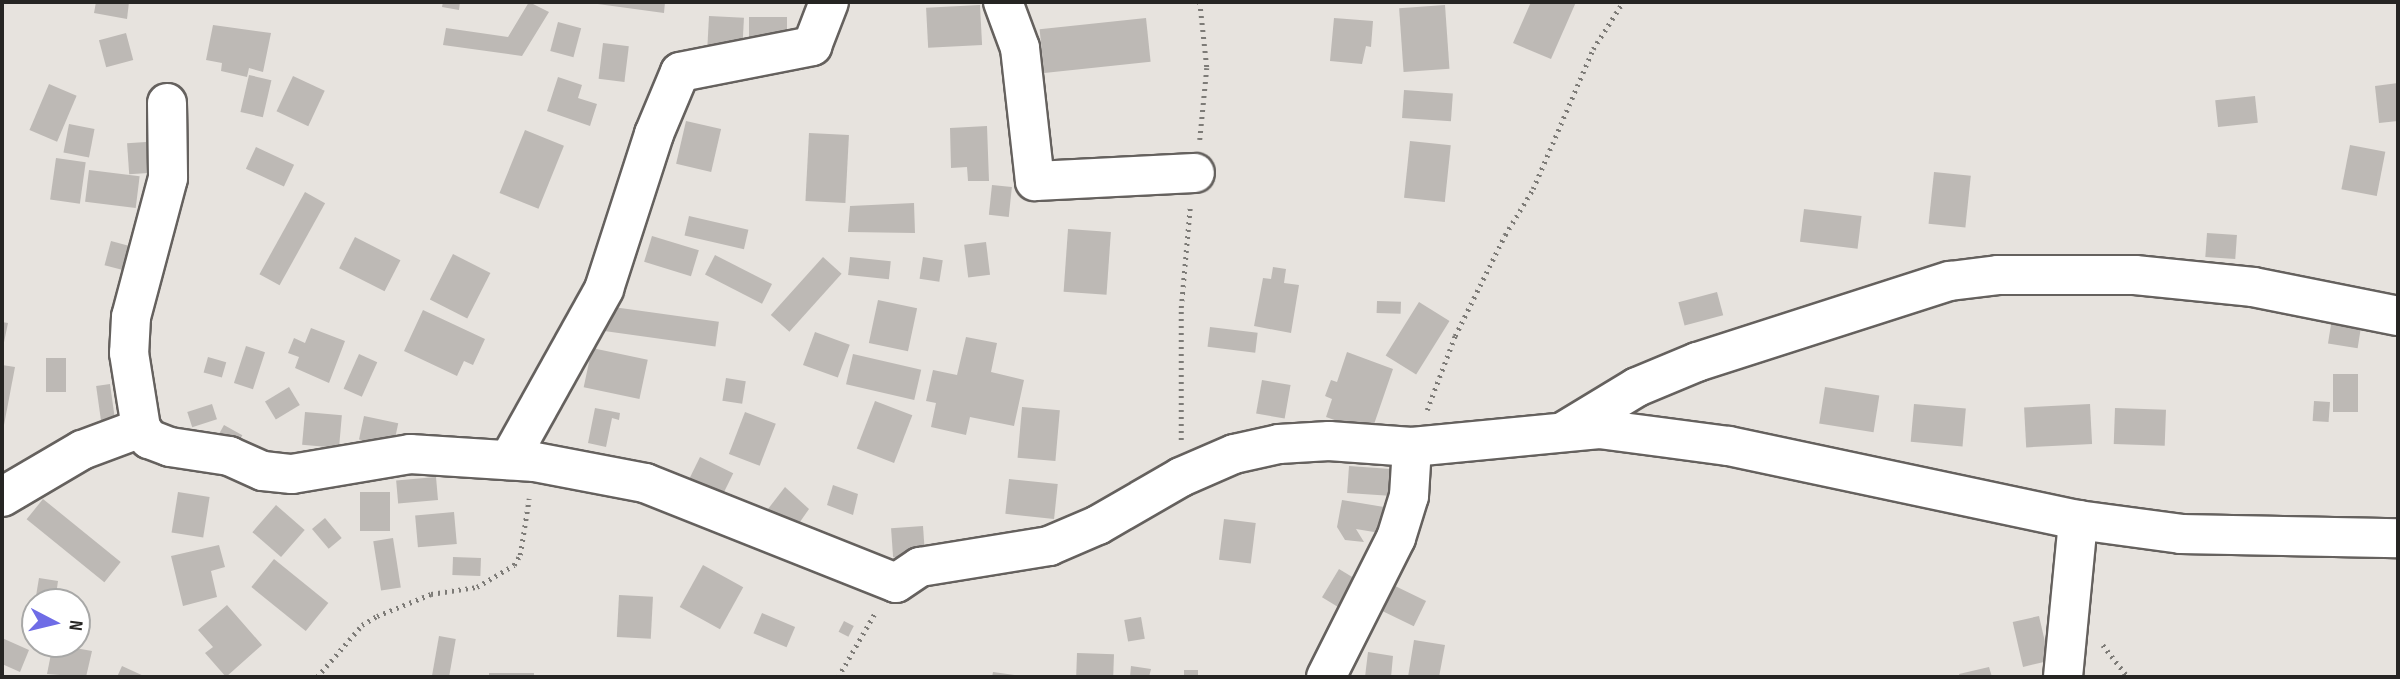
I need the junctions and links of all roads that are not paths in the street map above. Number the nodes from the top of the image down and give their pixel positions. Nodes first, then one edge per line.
1 (829, 2) edge
2 (1003, 2) edge
3 (167, 103) dead end
4 (1195, 173) road end
5 (2398, 316) edge
6 (141, 428) junction
7 (1561, 433) junction
8 (1412, 447) junction
9 (522, 461) junction
10 (2, 497) edge
11 (2078, 520) junction
12 (2398, 538) edge
13 (1326, 677) edge
14 (2063, 677) edge

1 - 9 street
2 - 4 street
3 - 6 street
5 - 7 street
6 - 9 street
6 - 10 street
7 - 8 street
7 - 11 street
8 - 9 street
8 - 13 street
11 - 12 street
11 - 14 street

